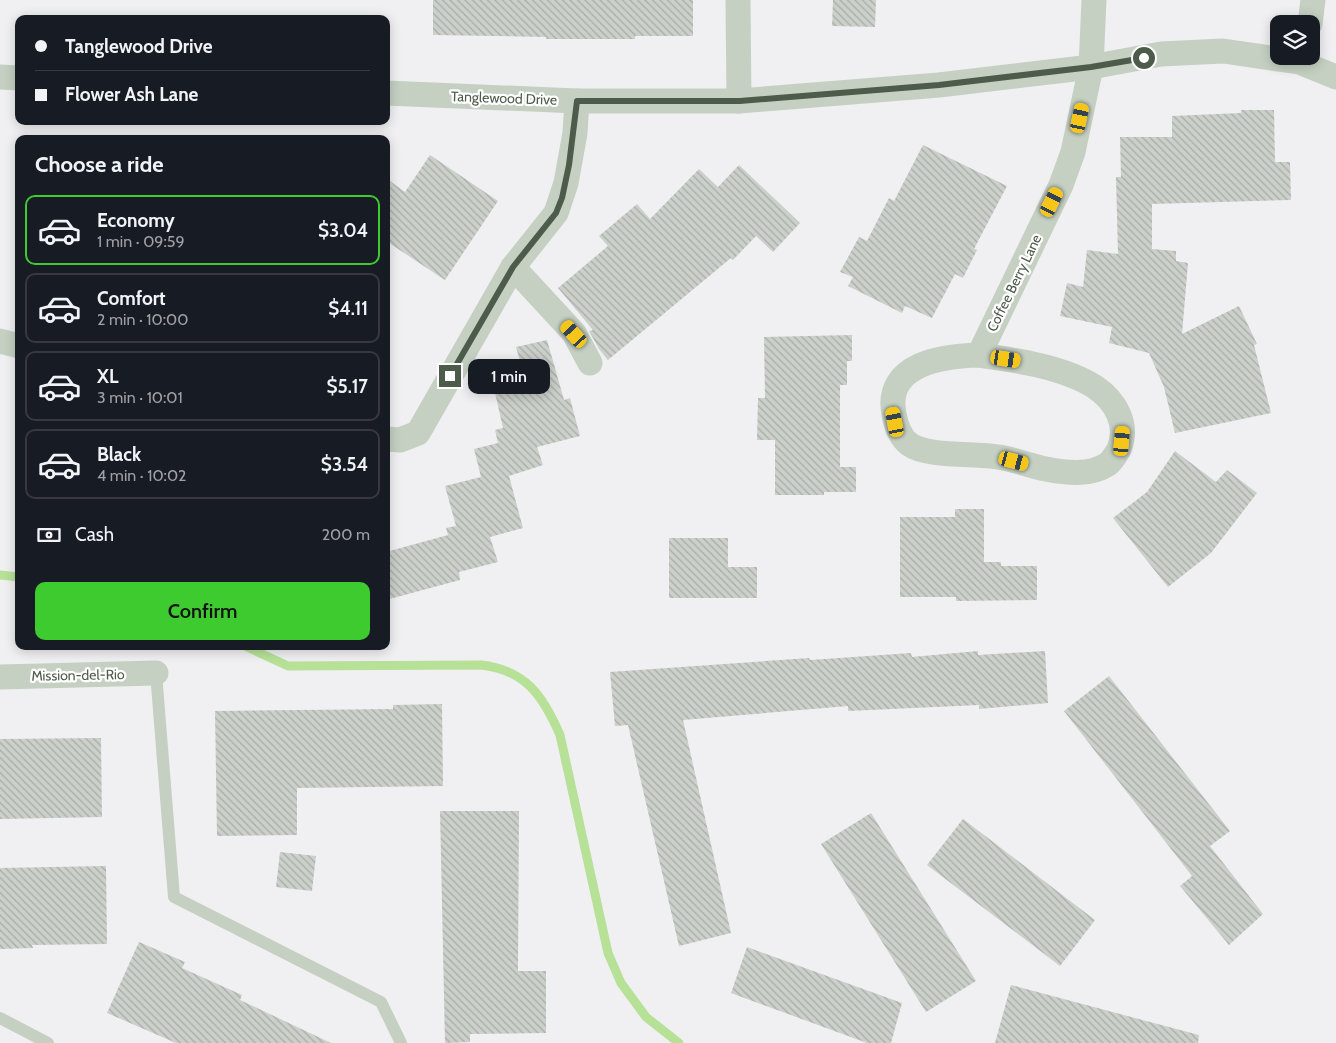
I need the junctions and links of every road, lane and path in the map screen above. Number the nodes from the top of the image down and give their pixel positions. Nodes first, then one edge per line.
1 (738, 0) edge
2 (1094, 0) edge
3 (1313, 0) edge
4 (1311, 15) edge
5 (1270, 55) edge
6 (1312, 65) edge
7 (1091, 67) junction
8 (0, 77) edge
9 (1336, 77) edge
10 (15, 78) edge
11 (390, 93) edge
12 (577, 101) junction
13 (740, 101) junction
14 (513, 267) junction
15 (0, 341) edge
16 (15, 345) edge
17 (979, 355) junction
18 (590, 363) dead end
19 (390, 439) edge
20 (156, 673) joint
21 (0, 677) edge
22 (0, 1018) edge
23 (48, 1043) edge
24 (401, 1043) edge

1 - 13 street
2 - 7 street, Coffee Berry Lane
3 - 4 street
5 - 7 street, Tanglewood Drive
6 - 9 street, Tanglewood Drive
7 - 13 street, Tanglewood Drive
7 - 17 street, Coffee Berry Lane
8 - 10 street
11 - 12 street, Tanglewood Drive
12 - 13 street, Tanglewood Drive
12 - 14 street
14 - 18 street
14 - 19 street
15 - 16 street
17 - 17 street
20 - 21 street, Mission-del-Rio
20 - 24 lane
22 - 23 lane

